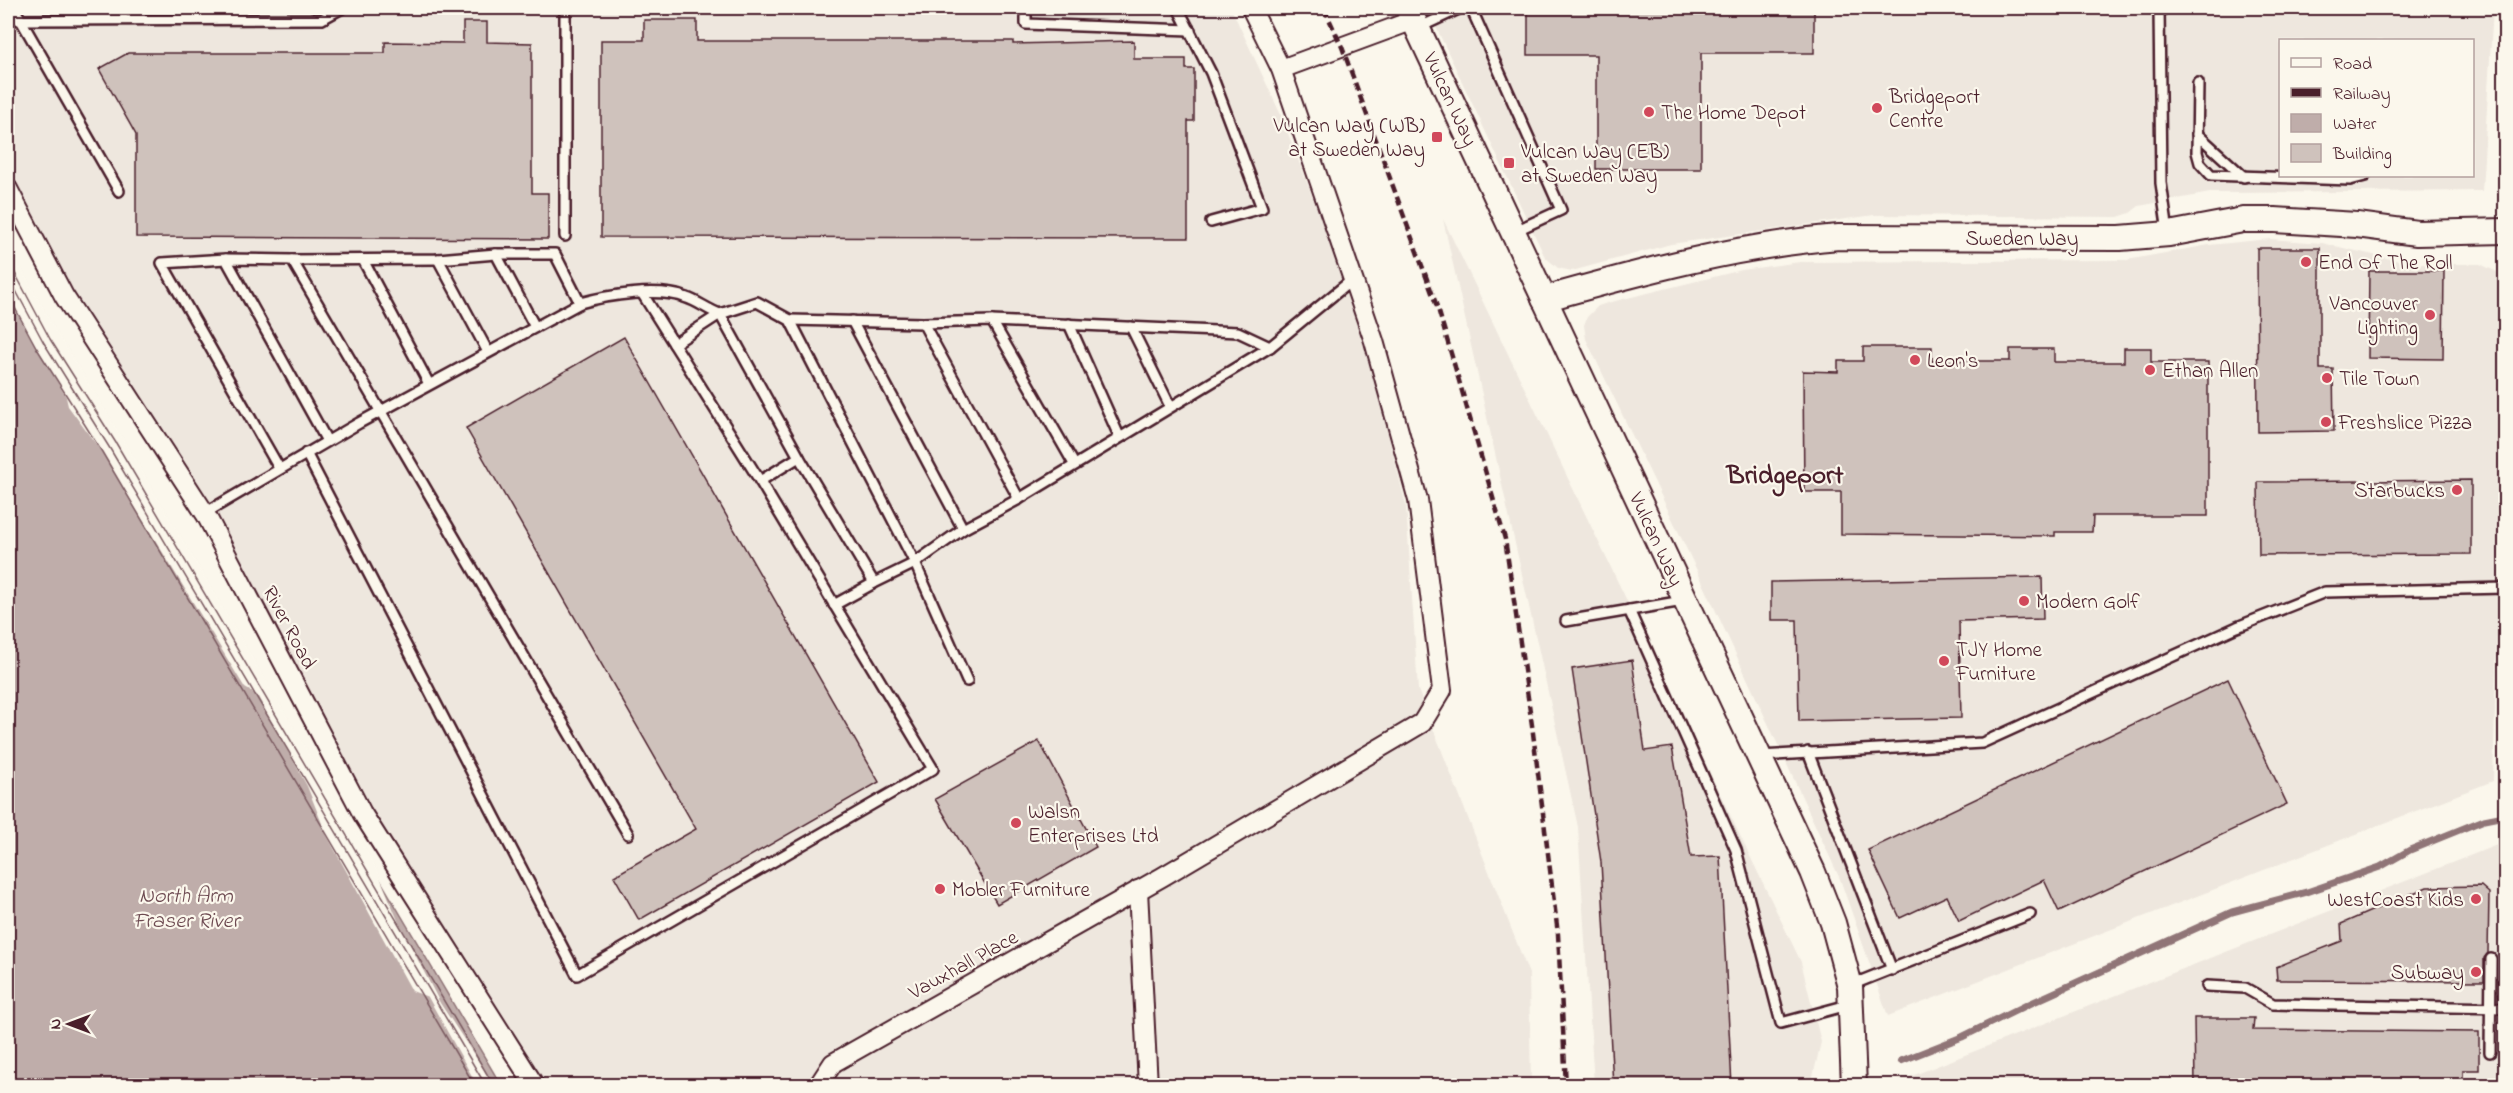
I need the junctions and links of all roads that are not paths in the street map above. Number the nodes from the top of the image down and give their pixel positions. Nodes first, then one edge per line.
1 (14, 8) edge
2 (342, 8) edge
3 (565, 8) edge
4 (1026, 8) edge
5 (1178, 8) edge
6 (1251, 8) edge
7 (1461, 8) edge
8 (1472, 8) edge
9 (2159, 8) edge
10 (1413, 18) edge
11 (19, 20) junction
12 (1190, 30) junction
13 (1281, 69) junction
14 (2198, 82) dead end
15 (2197, 134) junction
16 (2244, 177) junction
17 (2361, 177) edge
18 (8, 189) edge
19 (119, 191) dead end
20 (1211, 222) dead end
21 (2505, 231) edge
22 (1513, 232) junction
23 (2169, 234) junction
24 (565, 236) dead end
25 (496, 254) junction
26 (226, 259) junction
27 (438, 259) junction
28 (292, 260) junction
29 (363, 260) junction
30 (1353, 279) junction
31 (642, 293) junction
32 (1544, 299) junction
33 (580, 303) junction
34 (720, 314) junction
35 (790, 320) junction
36 (852, 321) junction
37 (992, 321) junction
38 (923, 323) junction
39 (1070, 324) junction
40 (535, 327) junction
41 (1131, 327) junction
42 (674, 344) junction
43 (1270, 347) junction
44 (488, 352) junction
45 (429, 384) junction
46 (1170, 406) junction
47 (381, 410) junction
48 (1119, 436) junction
49 (327, 441) junction
50 (306, 453) junction
51 (799, 457) junction
52 (1074, 464) junction
53 (279, 468) junction
54 (760, 481) junction
55 (1019, 499) junction
56 (205, 513) junction
57 (963, 529) junction
58 (915, 563) junction
59 (874, 583) junction
60 (2505, 588) edge
61 (1686, 600) junction
62 (834, 605) junction
63 (1629, 610) junction
64 (1566, 621) dead end
65 (967, 681) dead end
66 (1808, 752) junction
67 (1759, 756) junction
68 (628, 834) dead end
69 (1138, 890) junction
70 (2030, 914) dead end
71 (2491, 959) dead end
72 (1892, 970) junction
73 (2207, 986) dead end
74 (1851, 995) junction
75 (2490, 1008) junction
76 (2505, 1008) edge
77 (2490, 1053) dead end
78 (535, 1086) edge
79 (818, 1086) edge
80 (1148, 1086) edge
81 (1854, 1086) edge

1 - 11 lane
2 - 11 lane
3 - 24 lane
4 - 12 lane
5 - 12 lane
6 - 13 street
7 - 10 lane
8 - 22 lane
9 - 23 lane
10 - 13 street
10 - 22 street, Vulcan Way
11 - 19 lane
12 - 20 lane
13 - 30 street
14 - 15 lane
15 - 16 lane
15 - 16 lane
16 - 17 lane
18 - 56 street, River Road
21 - 23 street, Sweden Way
22 - 32 street, Vulcan Way
23 - 32 street, Sweden Way
25 - 27 lane
25 - 33 lane
25 - 40 lane
26 - 28 lane
26 - 49 lane
26 - 53 lane
27 - 29 lane
27 - 44 lane
28 - 29 lane
28 - 47 lane
29 - 45 lane
30 - 43 lane
30 - 69 street, Vauxhall Place
31 - 33 lane
31 - 34 lane
31 - 42 lane
32 - 61 street, Vulcan Way
33 - 40 lane
34 - 35 lane
34 - 42 lane
34 - 51 lane
35 - 36 lane
35 - 58 lane
36 - 38 lane
36 - 57 lane
37 - 38 lane
37 - 39 lane
37 - 52 lane
38 - 55 lane
39 - 41 lane
39 - 48 lane
40 - 44 lane
41 - 43 lane
41 - 46 lane
42 - 54 lane
43 - 46 lane
44 - 45 lane
45 - 47 lane
46 - 48 lane
47 - 49 lane
47 - 68 lane
48 - 52 lane
49 - 50 lane
50 - 53 lane
50 - 62 lane
51 - 54 lane
51 - 59 lane
52 - 55 lane
53 - 56 lane
54 - 62 lane
55 - 57 lane
56 - 78 street, River Road
57 - 58 lane
58 - 59 lane
58 - 65 lane
59 - 62 lane
60 - 66 lane
61 - 63 lane
61 - 67 street, Vulcan Way
63 - 64 lane
63 - 74 lane
66 - 67 lane
66 - 72 lane
67 - 74 street, Vulcan Way
69 - 79 street, Vauxhall Place
69 - 80 street
70 - 72 lane
71 - 75 lane
72 - 74 lane
73 - 75 lane
74 - 81 street, Vulcan Way
75 - 76 lane
75 - 77 lane

